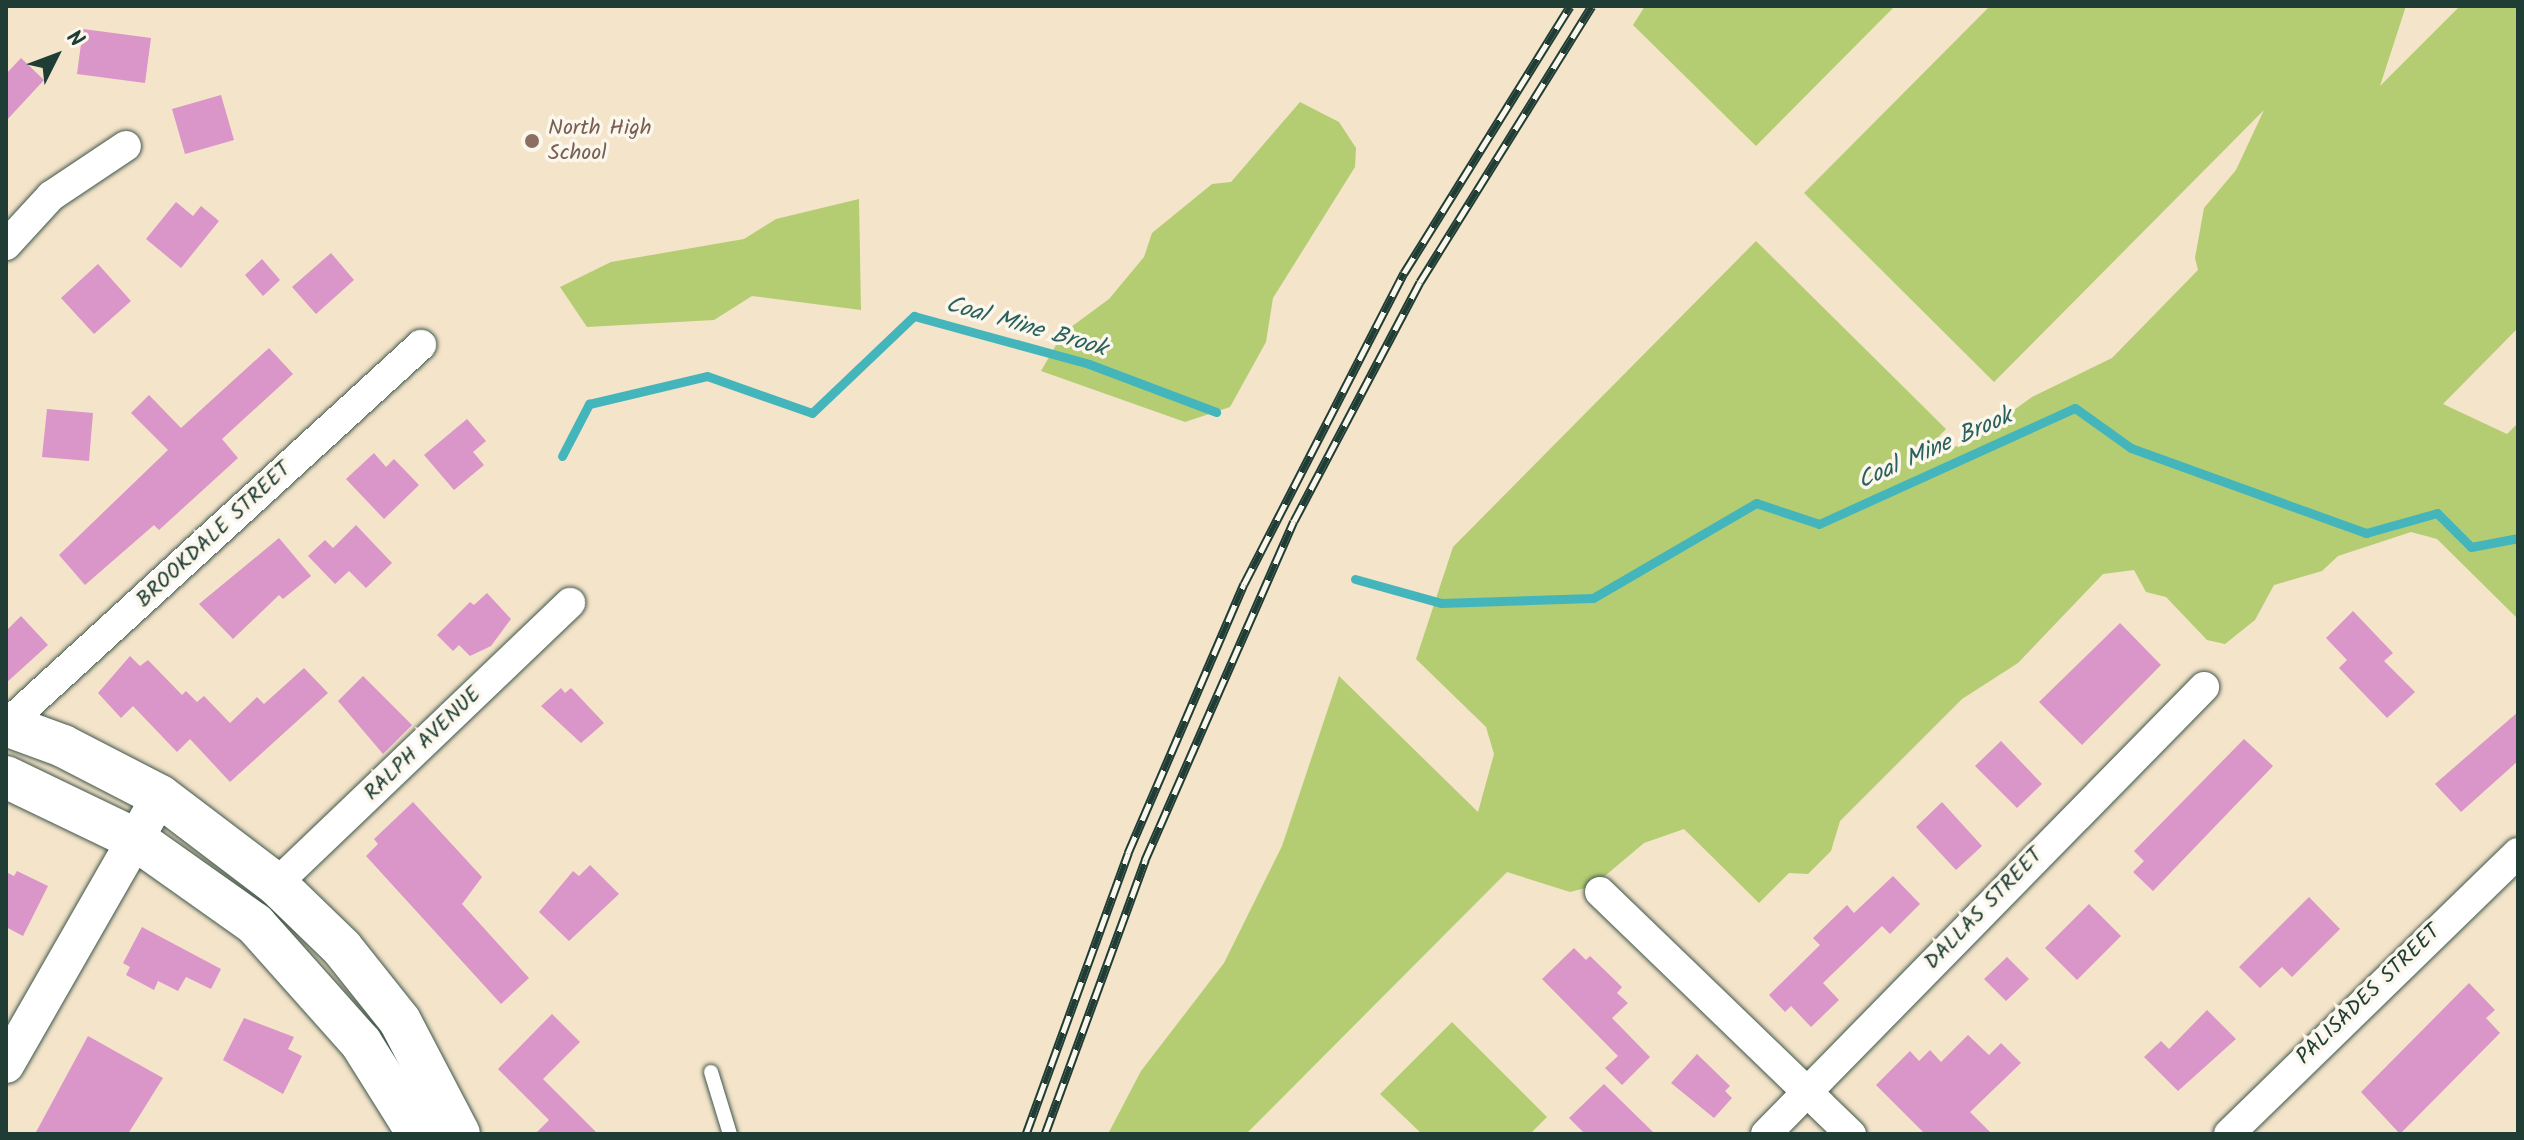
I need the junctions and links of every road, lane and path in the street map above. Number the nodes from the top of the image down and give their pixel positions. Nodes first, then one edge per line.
1 (126, 146) dead end
2 (6, 245) edge
3 (421, 345) dead end
4 (570, 603) dead end
5 (2204, 687) dead end
6 (6, 725) edge
7 (6, 777) edge
8 (160, 796) junction
9 (135, 839) junction
10 (2514, 856) edge
11 (276, 884) junction
12 (1600, 892) dead end
13 (6, 1065) edge
14 (711, 1072) dead end
15 (1810, 1090) junction
16 (418, 1134) edge
17 (459, 1134) edge
18 (730, 1134) edge
19 (1766, 1134) edge
20 (1851, 1134) edge
21 (2229, 1134) edge

1 - 2 street
3 - 6 street, BROOKDALE STREET
4 - 11 street, RALPH AVENUE
5 - 15 street, DALLAS STREET
6 - 8 main road
7 - 9 main road
8 - 9 street
8 - 11 main road
9 - 13 street
9 - 16 main road
10 - 21 street, PALISADES STREET
11 - 17 main road
12 - 15 street
14 - 18 lane
15 - 19 street, DALLAS STREET
15 - 20 street

